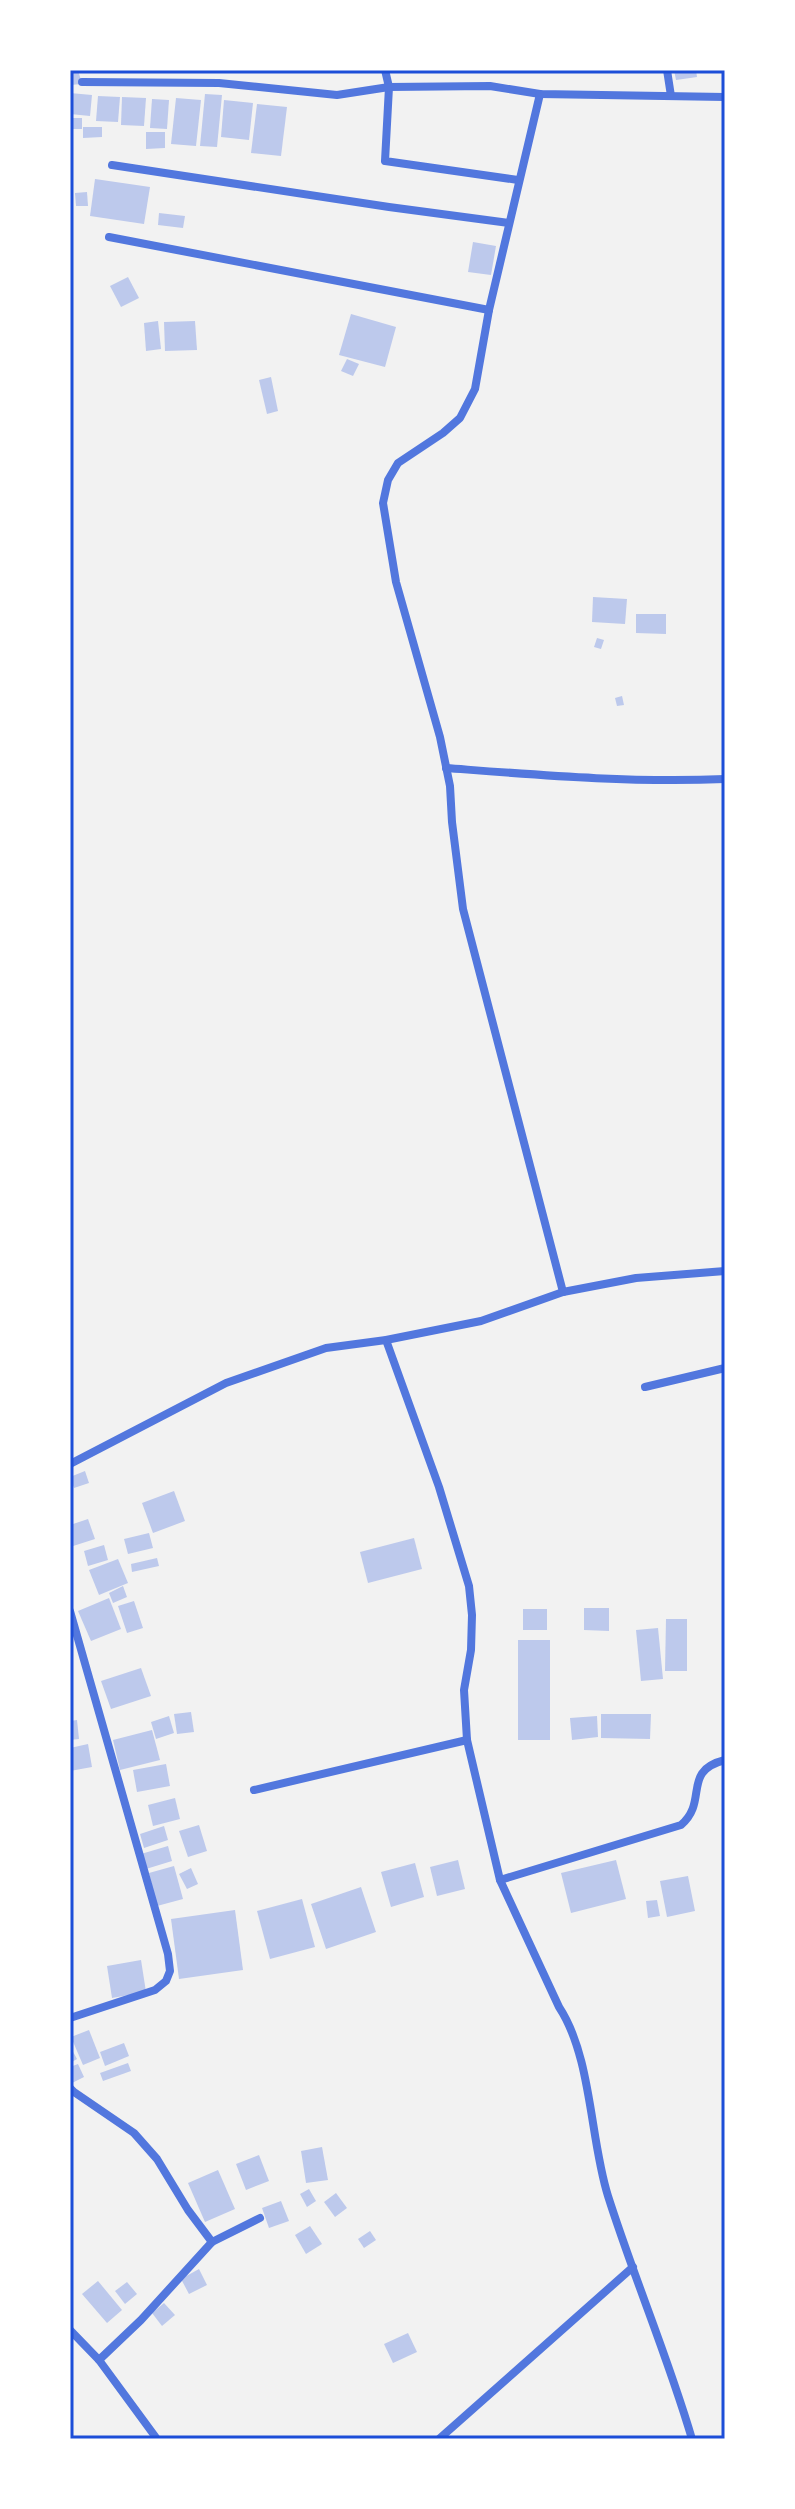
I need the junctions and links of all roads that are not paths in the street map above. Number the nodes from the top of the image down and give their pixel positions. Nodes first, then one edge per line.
1 (385, 70) edge
2 (667, 70) edge
3 (82, 82) dead end
4 (389, 87) junction
5 (540, 94) junction
6 (671, 96) junction
7 (725, 97) edge
8 (112, 165) dead end
9 (518, 180) junction
10 (509, 223) junction
11 (109, 237) dead end
12 (489, 310) junction
13 (446, 768) junction
14 (725, 779) edge
15 (725, 1271) edge
16 (563, 1292) junction
17 (386, 1340) junction
18 (725, 1368) edge
19 (645, 1387) dead end
20 (70, 1464) edge
21 (70, 1611) edge
22 (467, 1740) junction
23 (725, 1760) edge
24 (254, 1790) dead end
25 (500, 1880) junction
26 (70, 2018) edge
27 (70, 2088) edge
28 (260, 2218) dead end
29 (212, 2242) junction
30 (633, 2267) junction
31 (70, 2330) edge
32 (99, 2360) junction
33 (157, 2439) edge
34 (439, 2439) edge
35 (692, 2439) edge

1 - 4 street
2 - 6 street
3 - 4 street
4 - 5 street
4 - 9 street
5 - 6 street
5 - 9 street
6 - 7 street
8 - 10 street
9 - 10 street
10 - 12 street
11 - 12 street
12 - 13 street
13 - 14 street
13 - 16 street
15 - 16 street
16 - 17 street
17 - 20 street
17 - 22 street
18 - 19 street
21 - 26 street
22 - 24 street
22 - 25 street
23 - 25 street
25 - 30 street
27 - 29 street
28 - 29 street
29 - 32 street
30 - 34 street
30 - 35 street
31 - 32 street
32 - 33 street

